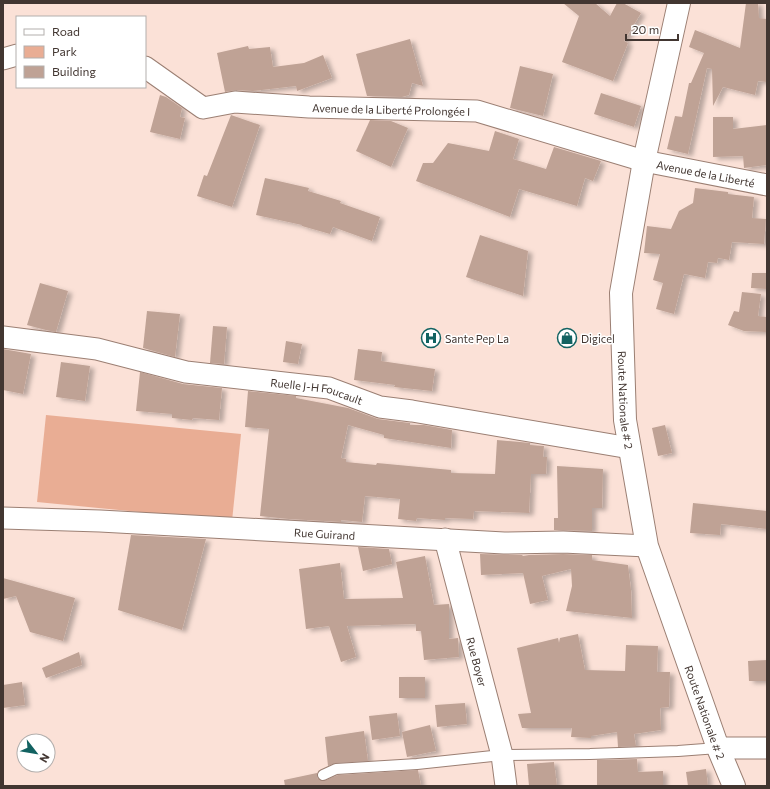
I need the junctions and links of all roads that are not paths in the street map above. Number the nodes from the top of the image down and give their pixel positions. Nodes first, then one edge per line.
1 (679, 3) edge
2 (16, 55) edge
3 (3, 59) edge
4 (146, 67) edge
5 (644, 161) junction
6 (767, 185) edge
7 (3, 337) edge
8 (630, 448) junction
9 (3, 518) edge
10 (445, 539) junction
11 (647, 546) junction
12 (718, 748) junction
13 (767, 748) edge
14 (502, 755) junction
15 (323, 775) dead end
16 (506, 786) edge
17 (734, 786) edge

1 - 5 main road, Route Nationale # 2
2 - 3 street
4 - 5 street, Avenue de la Liberté Prolongée I
5 - 6 street, Avenue de la Liberté
5 - 8 main road, Route Nationale # 2
7 - 8 street, Ruelle J-H Foucault
8 - 11 main road, Route Nationale # 2
9 - 10 street, Rue Guirand
10 - 11 street, Rue Guirand
10 - 14 street, Rue Boyer
11 - 12 main road, Route Nationale # 2
12 - 13 street
12 - 14 lane
12 - 17 main road, Route Nationale # 2
14 - 15 lane
14 - 16 street, Rue Boyer

